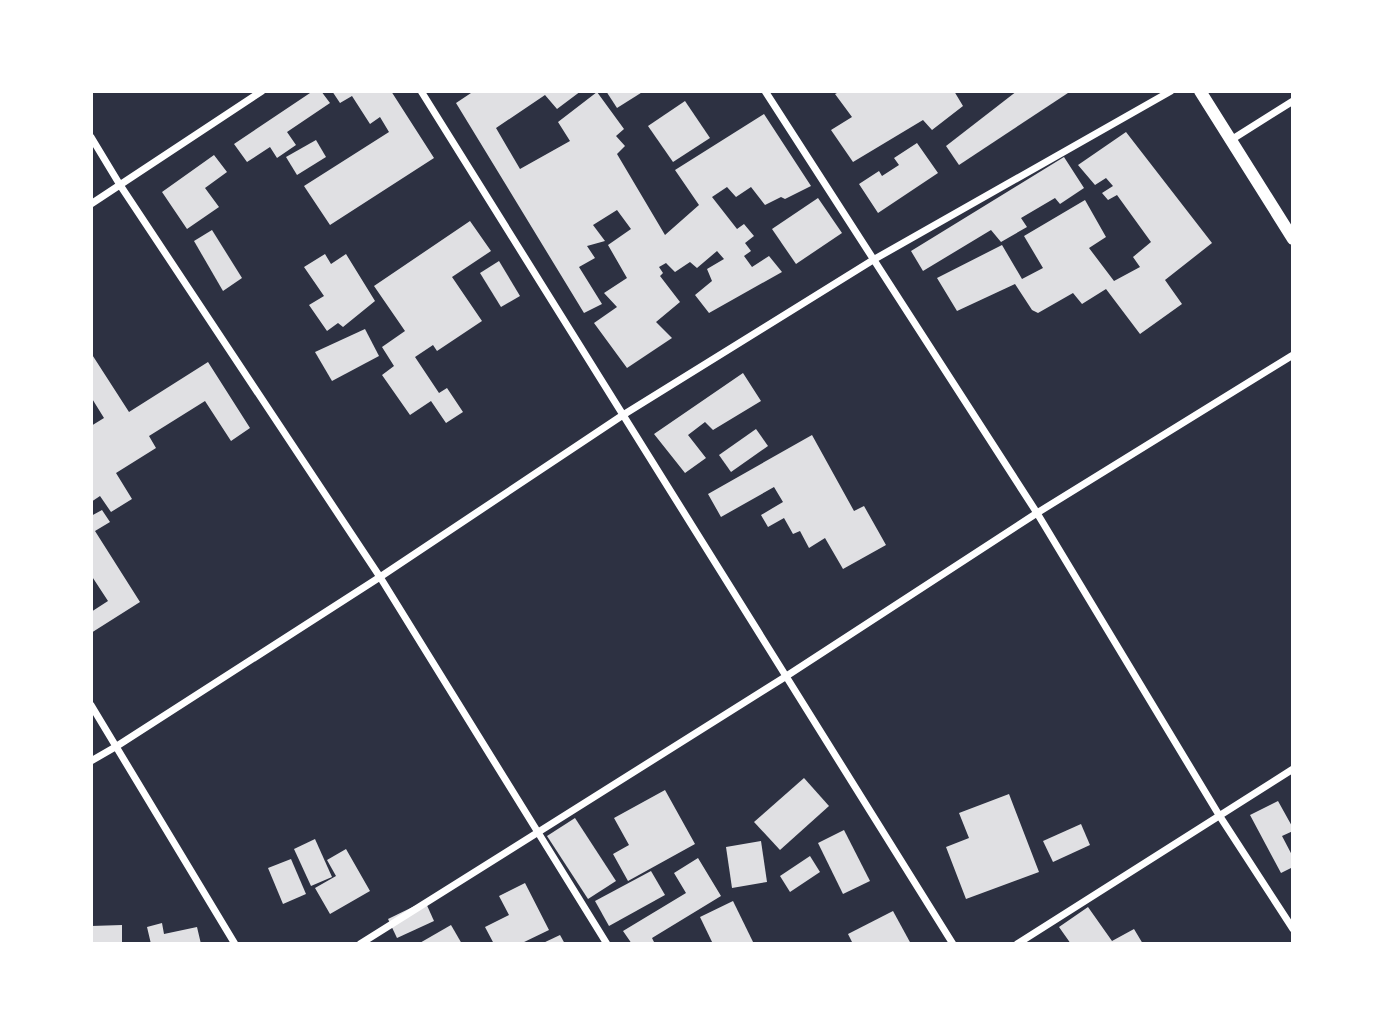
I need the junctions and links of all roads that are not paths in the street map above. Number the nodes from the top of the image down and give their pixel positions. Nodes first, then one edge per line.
1 (262, 91) edge
2 (421, 91) edge
3 (765, 91) edge
4 (1171, 91) edge
5 (1200, 91) edge
6 (1293, 101) edge
7 (91, 137) edge
8 (1231, 140) junction
9 (120, 185) junction
10 (91, 204) edge
11 (1293, 239) edge
12 (873, 260) junction
13 (1293, 355) edge
14 (623, 415) junction
15 (1037, 513) junction
16 (380, 577) junction
17 (785, 677) junction
18 (91, 705) edge
19 (117, 746) junction
20 (91, 761) edge
21 (1293, 769) edge
22 (1219, 816) junction
23 (538, 831) junction
24 (1293, 929) edge
25 (235, 944) edge
26 (360, 944) edge
27 (607, 944) edge
28 (953, 944) edge
29 (1017, 944) edge

1 - 9 street
2 - 14 street
3 - 12 street
4 - 12 street
5 - 8 street
6 - 8 street
7 - 9 street
8 - 11 street
9 - 10 street
9 - 16 street
12 - 14 street
12 - 15 street
13 - 15 street
14 - 16 street
14 - 17 street
15 - 17 street
15 - 22 street
16 - 19 street
16 - 23 street
17 - 23 street
17 - 28 street
18 - 19 street
19 - 20 street
19 - 25 street
21 - 22 street
22 - 24 street
22 - 29 street
23 - 26 street
23 - 27 street

